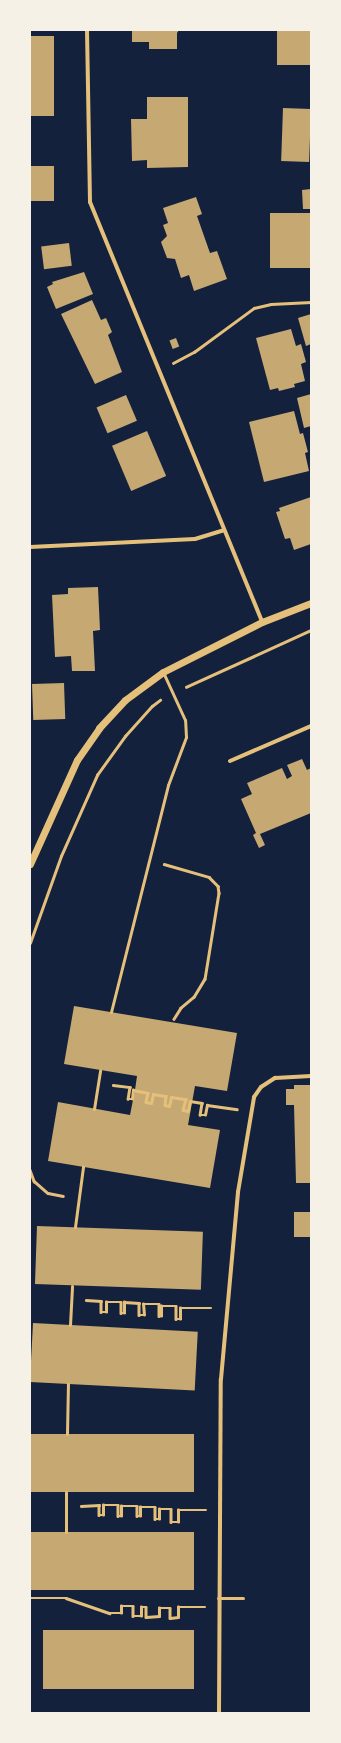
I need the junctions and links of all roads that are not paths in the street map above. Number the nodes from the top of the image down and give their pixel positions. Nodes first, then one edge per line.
1 (87, 30) edge
2 (224, 530) junction
3 (30, 547) edge
4 (311, 603) edge
5 (262, 622) junction
6 (163, 672) junction
7 (311, 726) edge
8 (230, 762) dead end
9 (30, 864) edge
10 (111, 1012) dead end
11 (100, 1070) dead end
12 (311, 1076) edge
13 (94, 1108) dead end
14 (84, 1167) dead end
15 (75, 1227) dead end
16 (72, 1286) dead end
17 (70, 1325) dead end
18 (68, 1384) dead end
19 (67, 1434) dead end
20 (66, 1492) dead end
21 (66, 1532) dead end
22 (218, 1598) junction
23 (243, 1598) dead end
24 (219, 1713) edge

1 - 2 street
2 - 3 street
2 - 5 street
4 - 5 street
5 - 6 street
6 - 9 street
6 - 10 lane
7 - 8 street
11 - 13 lane
12 - 22 street
14 - 15 lane
16 - 17 lane
18 - 19 lane
20 - 21 lane
22 - 23 lane
22 - 24 street

